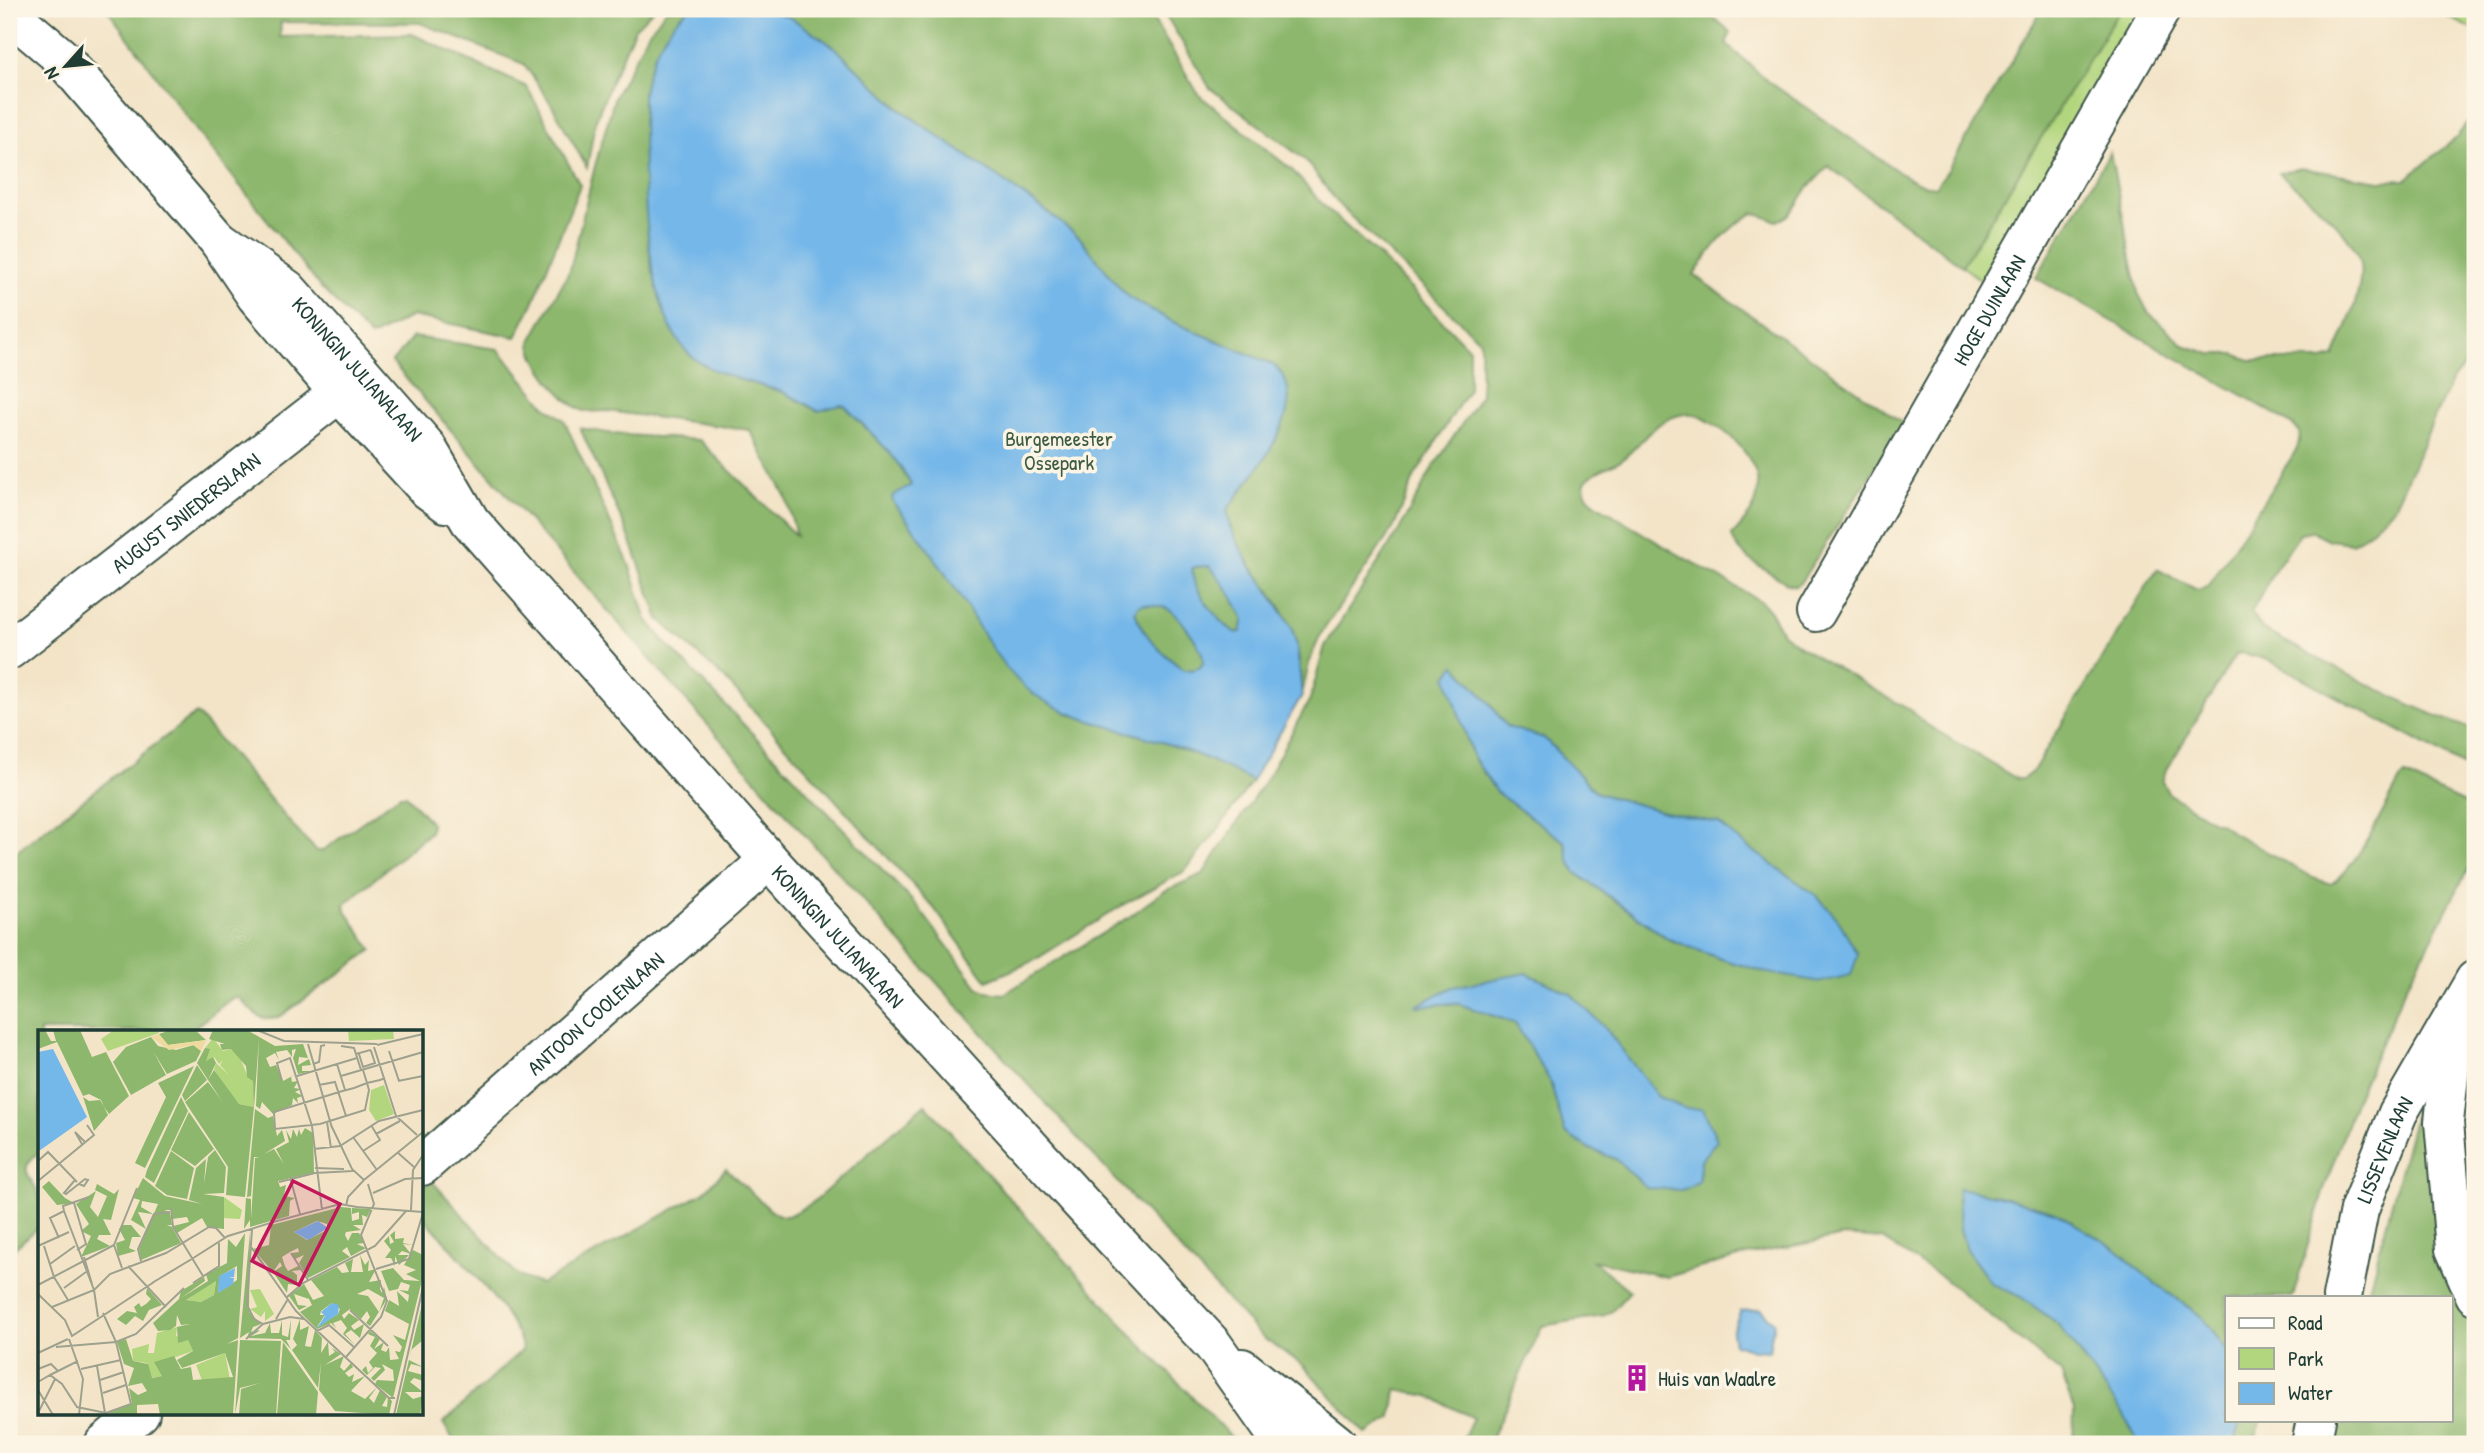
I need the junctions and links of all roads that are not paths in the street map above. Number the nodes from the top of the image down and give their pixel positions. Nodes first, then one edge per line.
1 (43, 9) edge
2 (2161, 9) edge
3 (9, 13) edge
4 (61, 57) junction
5 (349, 382) junction
6 (1816, 612) dead end
7 (9, 650) edge
8 (769, 860) junction
9 (2475, 980) edge
10 (2456, 1014) junction
11 (424, 1164) edge
12 (2475, 1295) edge
13 (2342, 1296) edge
14 (1213, 1345) junction
15 (139, 1414) edge
16 (2316, 1422) edge
17 (104, 1444) edge
18 (1283, 1444) edge
19 (1337, 1444) edge
20 (2311, 1444) edge

1 - 4 street, KONINGIN JULIANALAAN
2 - 6 street, HOGE DUINLAAN
3 - 4 street, KONINGIN JULIANALAAN
4 - 5 street, KONINGIN JULIANALAAN
5 - 7 street, AUGUST SNIEDERSLAAN
5 - 8 street, KONINGIN JULIANALAAN
8 - 11 street, ANTOON COOLENLAAN
8 - 14 street, KONINGIN JULIANALAAN
9 - 10 street, LISSEVENLAAN
10 - 12 street, LISSEVENLAAN
10 - 13 street, LISSEVENLAAN
14 - 18 street, KONINGIN JULIANALAAN
14 - 19 street, KONINGIN JULIANALAAN
15 - 17 street
16 - 20 street

